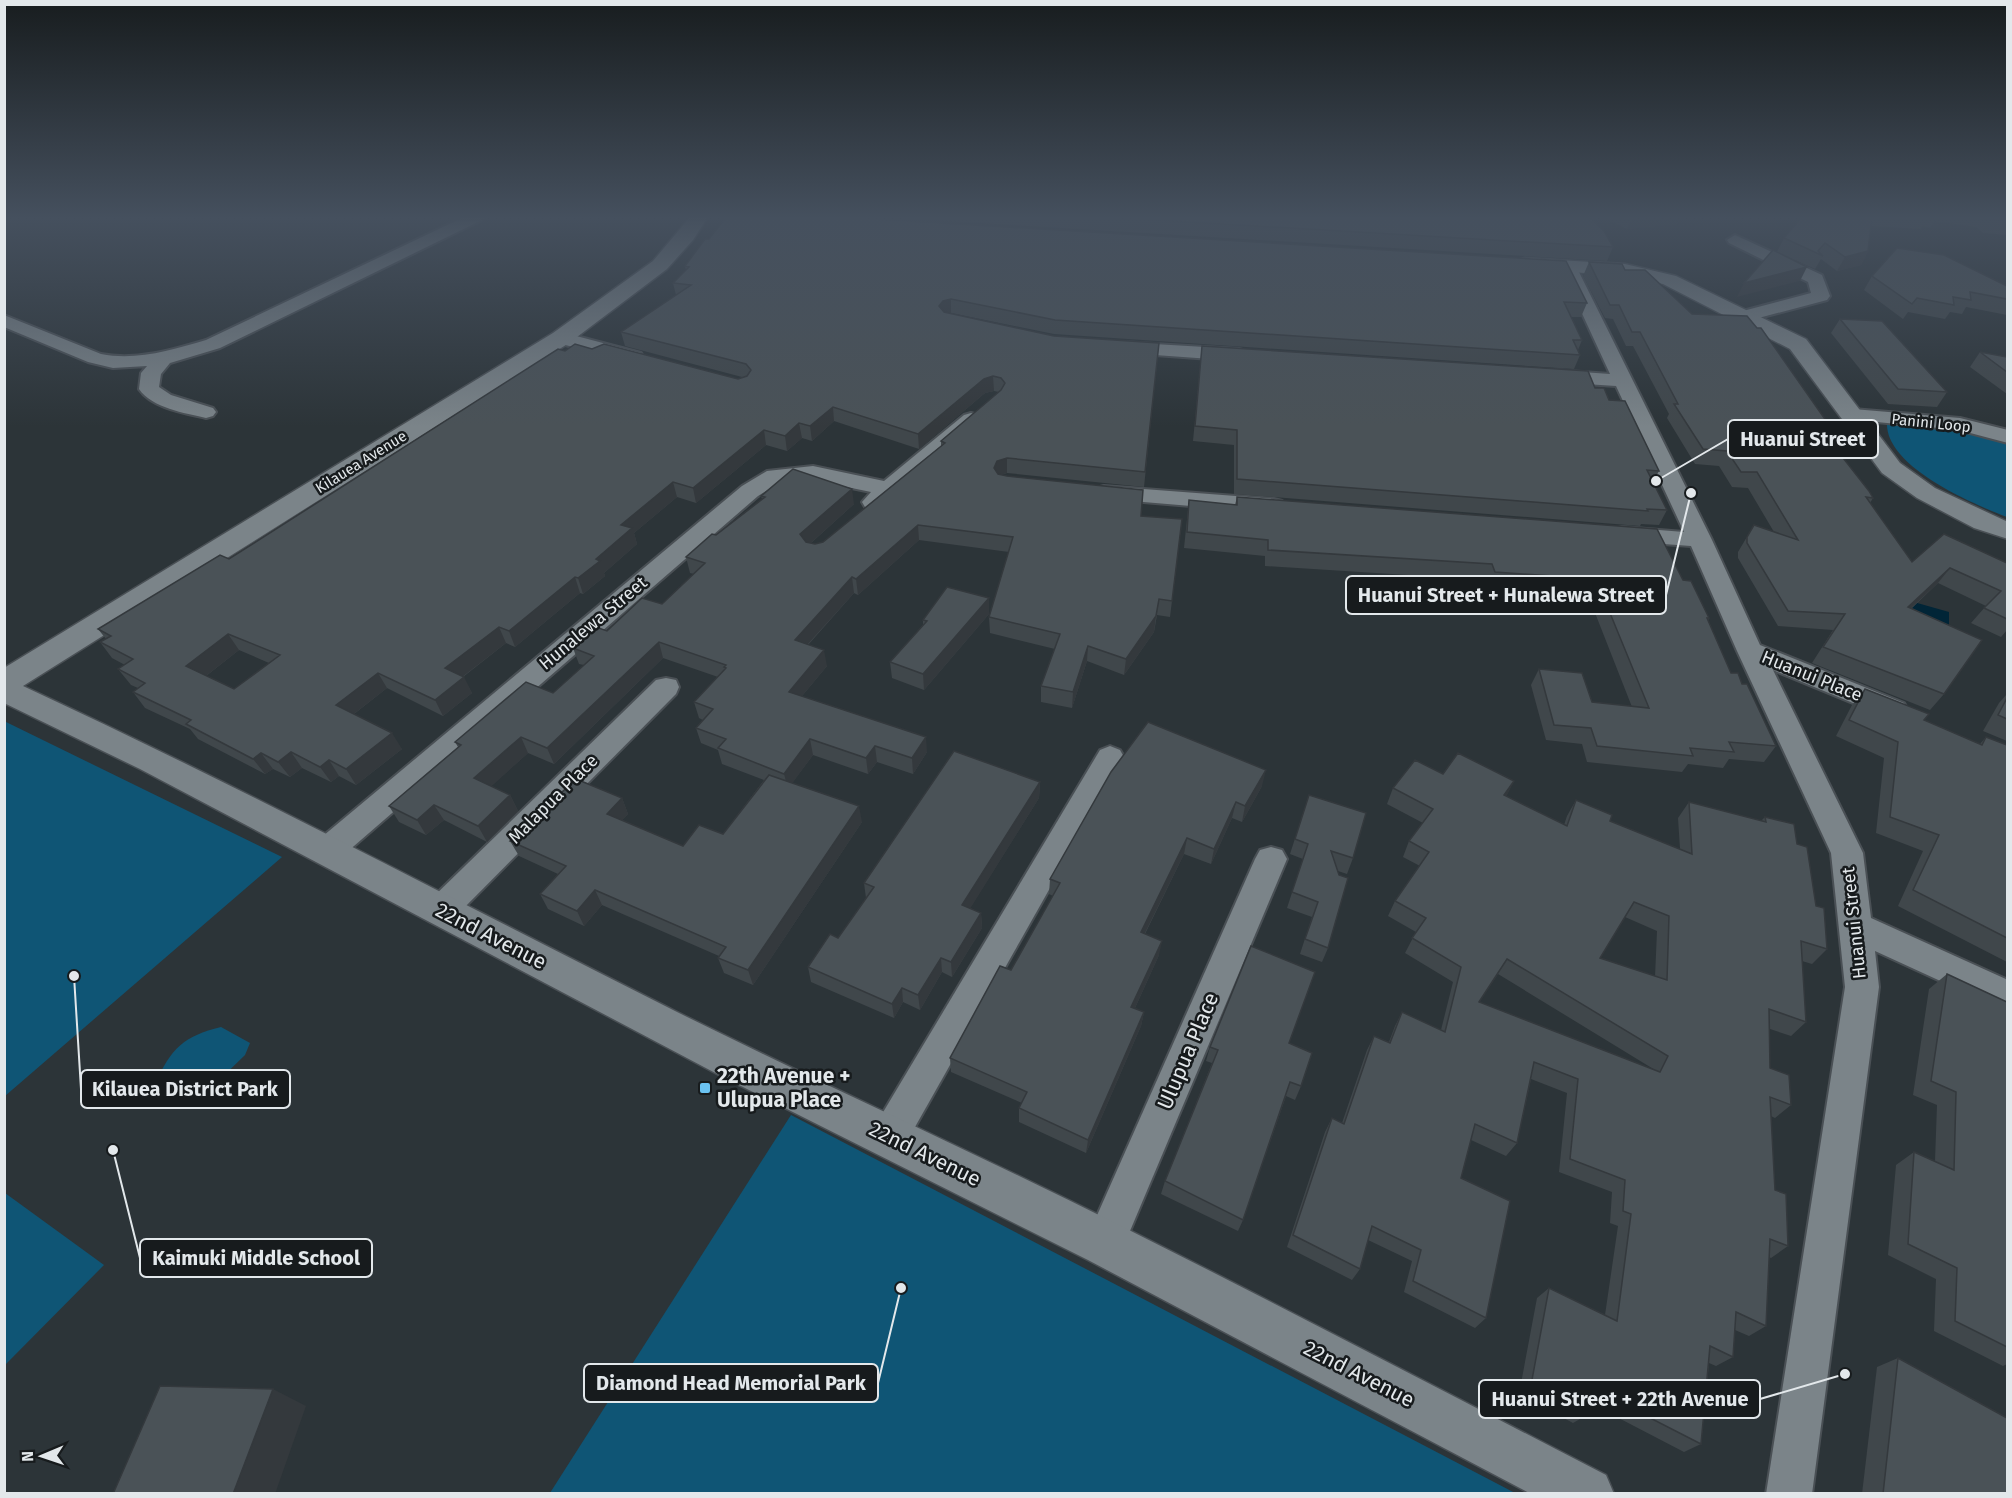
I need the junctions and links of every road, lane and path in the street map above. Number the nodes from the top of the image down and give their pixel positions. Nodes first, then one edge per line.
1 (332, 287) edge
2 (630, 287) edge
3 (1578, 287) edge
4 (1684, 287) edge
5 (1818, 287) edge
6 (1745, 316) junction
7 (4, 320) edge
8 (561, 338) junction
9 (1102, 346) edge
10 (1263, 357) edge
11 (163, 359) junction
12 (651, 362) edge
13 (1531, 375) edge
14 (1624, 381) junction
15 (984, 407) edge
16 (206, 412) dead end
17 (1853, 415) junction
18 (2007, 437) edge
19 (888, 489) junction
20 (1078, 490) edge
21 (1291, 508) edge
22 (853, 519) edge
23 (2007, 531) edge
24 (1606, 532) edge
25 (1700, 540) junction
26 (1750, 651) junction
27 (4, 682) edge
28 (666, 687) dead end
29 (4, 690) edge
30 (1922, 721) edge
31 (1110, 757) dead end
32 (328, 850) junction
33 (1271, 859) dead end
34 (440, 910) junction
35 (1855, 926) junction
36 (2007, 997) edge
37 (889, 1137) junction
38 (1105, 1242) junction
39 (1587, 1494) edge
40 (1789, 1494) edge

1 - 11 street
2 - 8 street, Kilauea Avenue
3 - 14 street, Huanui Street
4 - 6 street
5 - 6 street
6 - 17 street
7 - 11 street
8 - 12 street
8 - 27 street, Kilauea Avenue
9 - 10 street
11 - 16 street
13 - 14 street
14 - 25 street, Huanui Street
15 - 19 street
17 - 18 street, Panini Loop
17 - 23 street
19 - 22 street
19 - 32 street, Hunalewa Street
20 - 21 street
24 - 25 street
25 - 26 street, Huanui Street
26 - 30 street, Huanui Place
26 - 35 street, Huanui Street
28 - 34 street, Malapua Place
29 - 32 street, 22nd Avenue
31 - 37 street
32 - 34 street, 22nd Avenue
33 - 38 street, Ulupua Place
34 - 37 street, 22nd Avenue
35 - 36 street
35 - 40 street, Huanui Street
37 - 38 street, 22nd Avenue
38 - 39 street, 22nd Avenue

